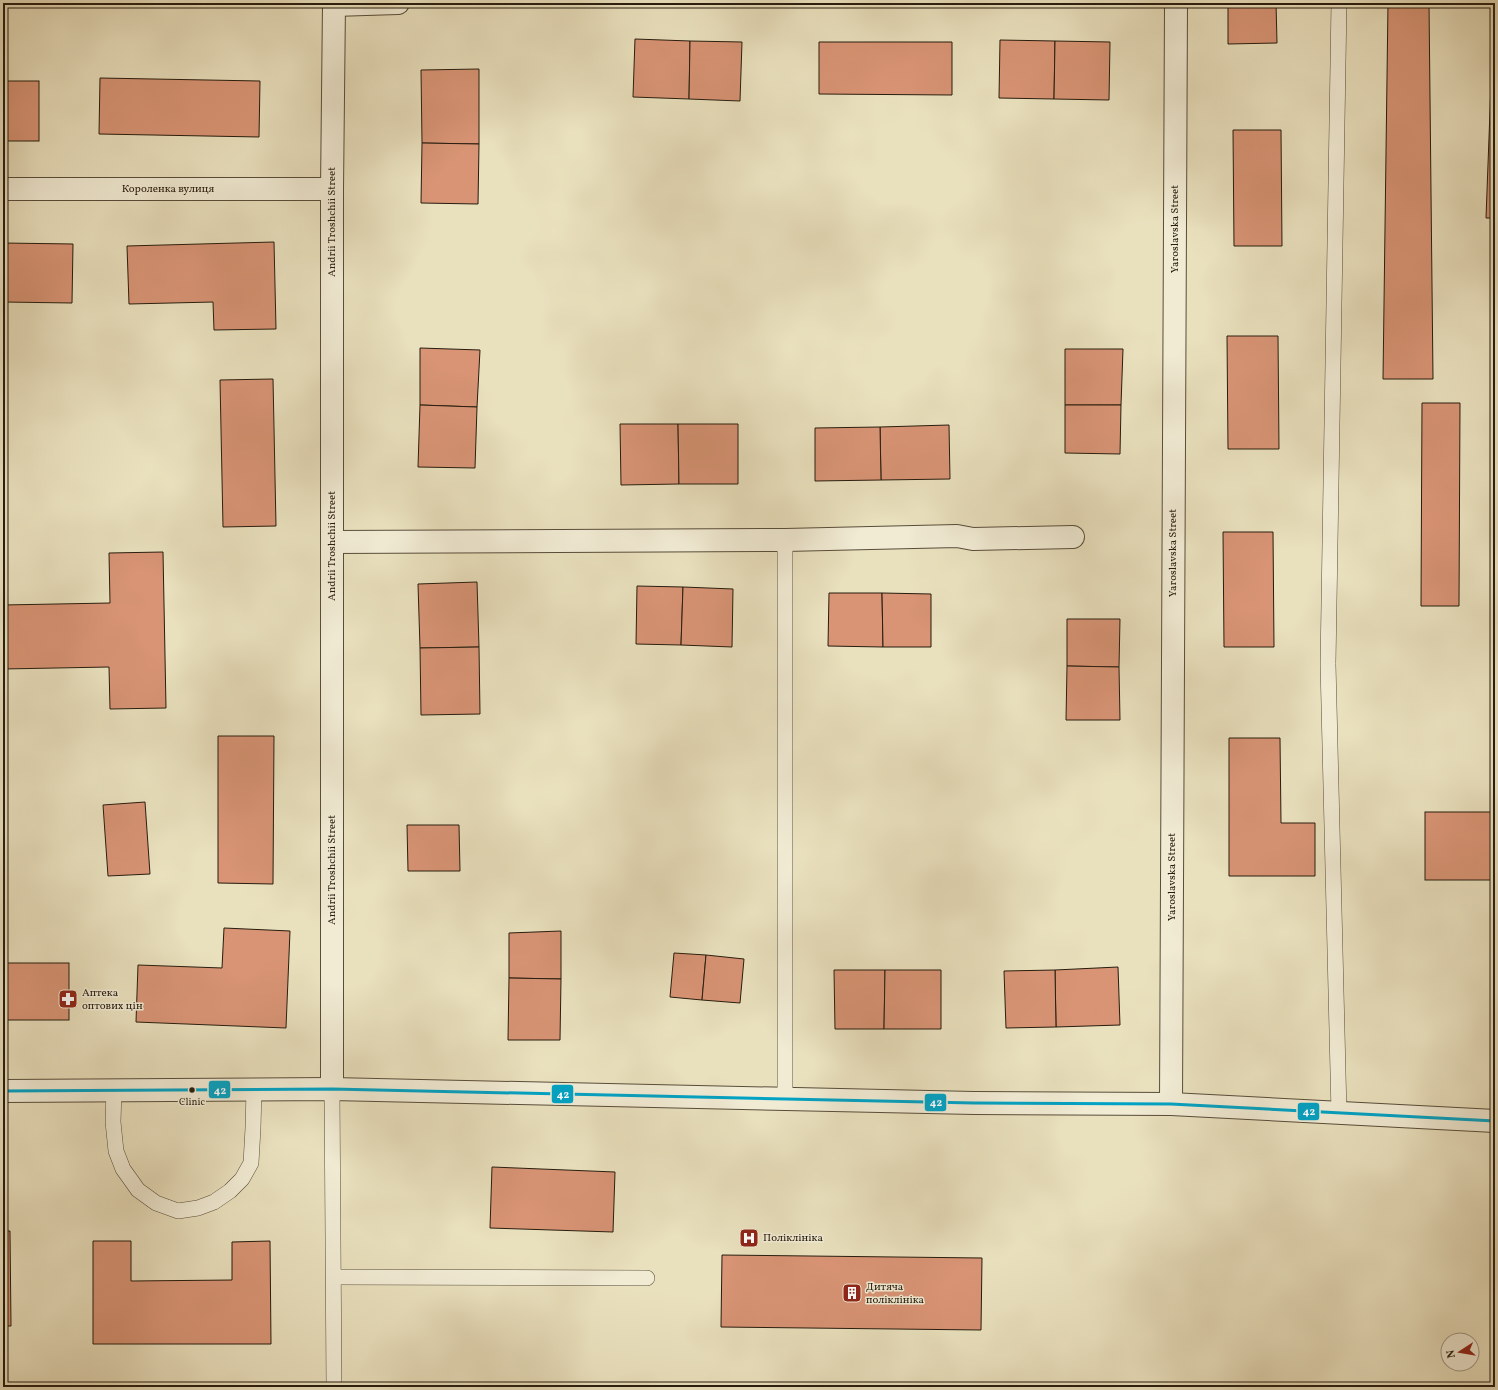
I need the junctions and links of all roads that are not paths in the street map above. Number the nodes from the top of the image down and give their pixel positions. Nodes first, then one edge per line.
1 (398, 3) edge
2 (1176, 3) edge
3 (1339, 3) edge
4 (334, 4) edge
5 (3, 189) edge
6 (332, 189) junction
7 (1073, 537) dead end
8 (785, 540) junction
9 (332, 542) junction
10 (114, 1090) junction
11 (254, 1090) junction
12 (332, 1090) junction
13 (3, 1091) edge
14 (785, 1099) junction
15 (1171, 1104) junction
16 (1339, 1112) junction
17 (1495, 1121) edge
18 (334, 1277) junction
19 (647, 1278) dead end
20 (334, 1387) edge

1 - 4 street
2 - 15 street, Yaroslavska Street
3 - 16 lane
4 - 6 street, Andrii Troshchii Street
5 - 6 street, Короленка вулиця
6 - 9 street, Andrii Troshchii Street
7 - 8 street
8 - 9 street
8 - 14 lane
9 - 12 street, Andrii Troshchii Street
10 - 11 street
10 - 11 lane
10 - 13 street
11 - 12 street
12 - 14 street
12 - 18 lane
14 - 15 street
15 - 16 street
16 - 17 street
18 - 19 lane
18 - 20 lane

